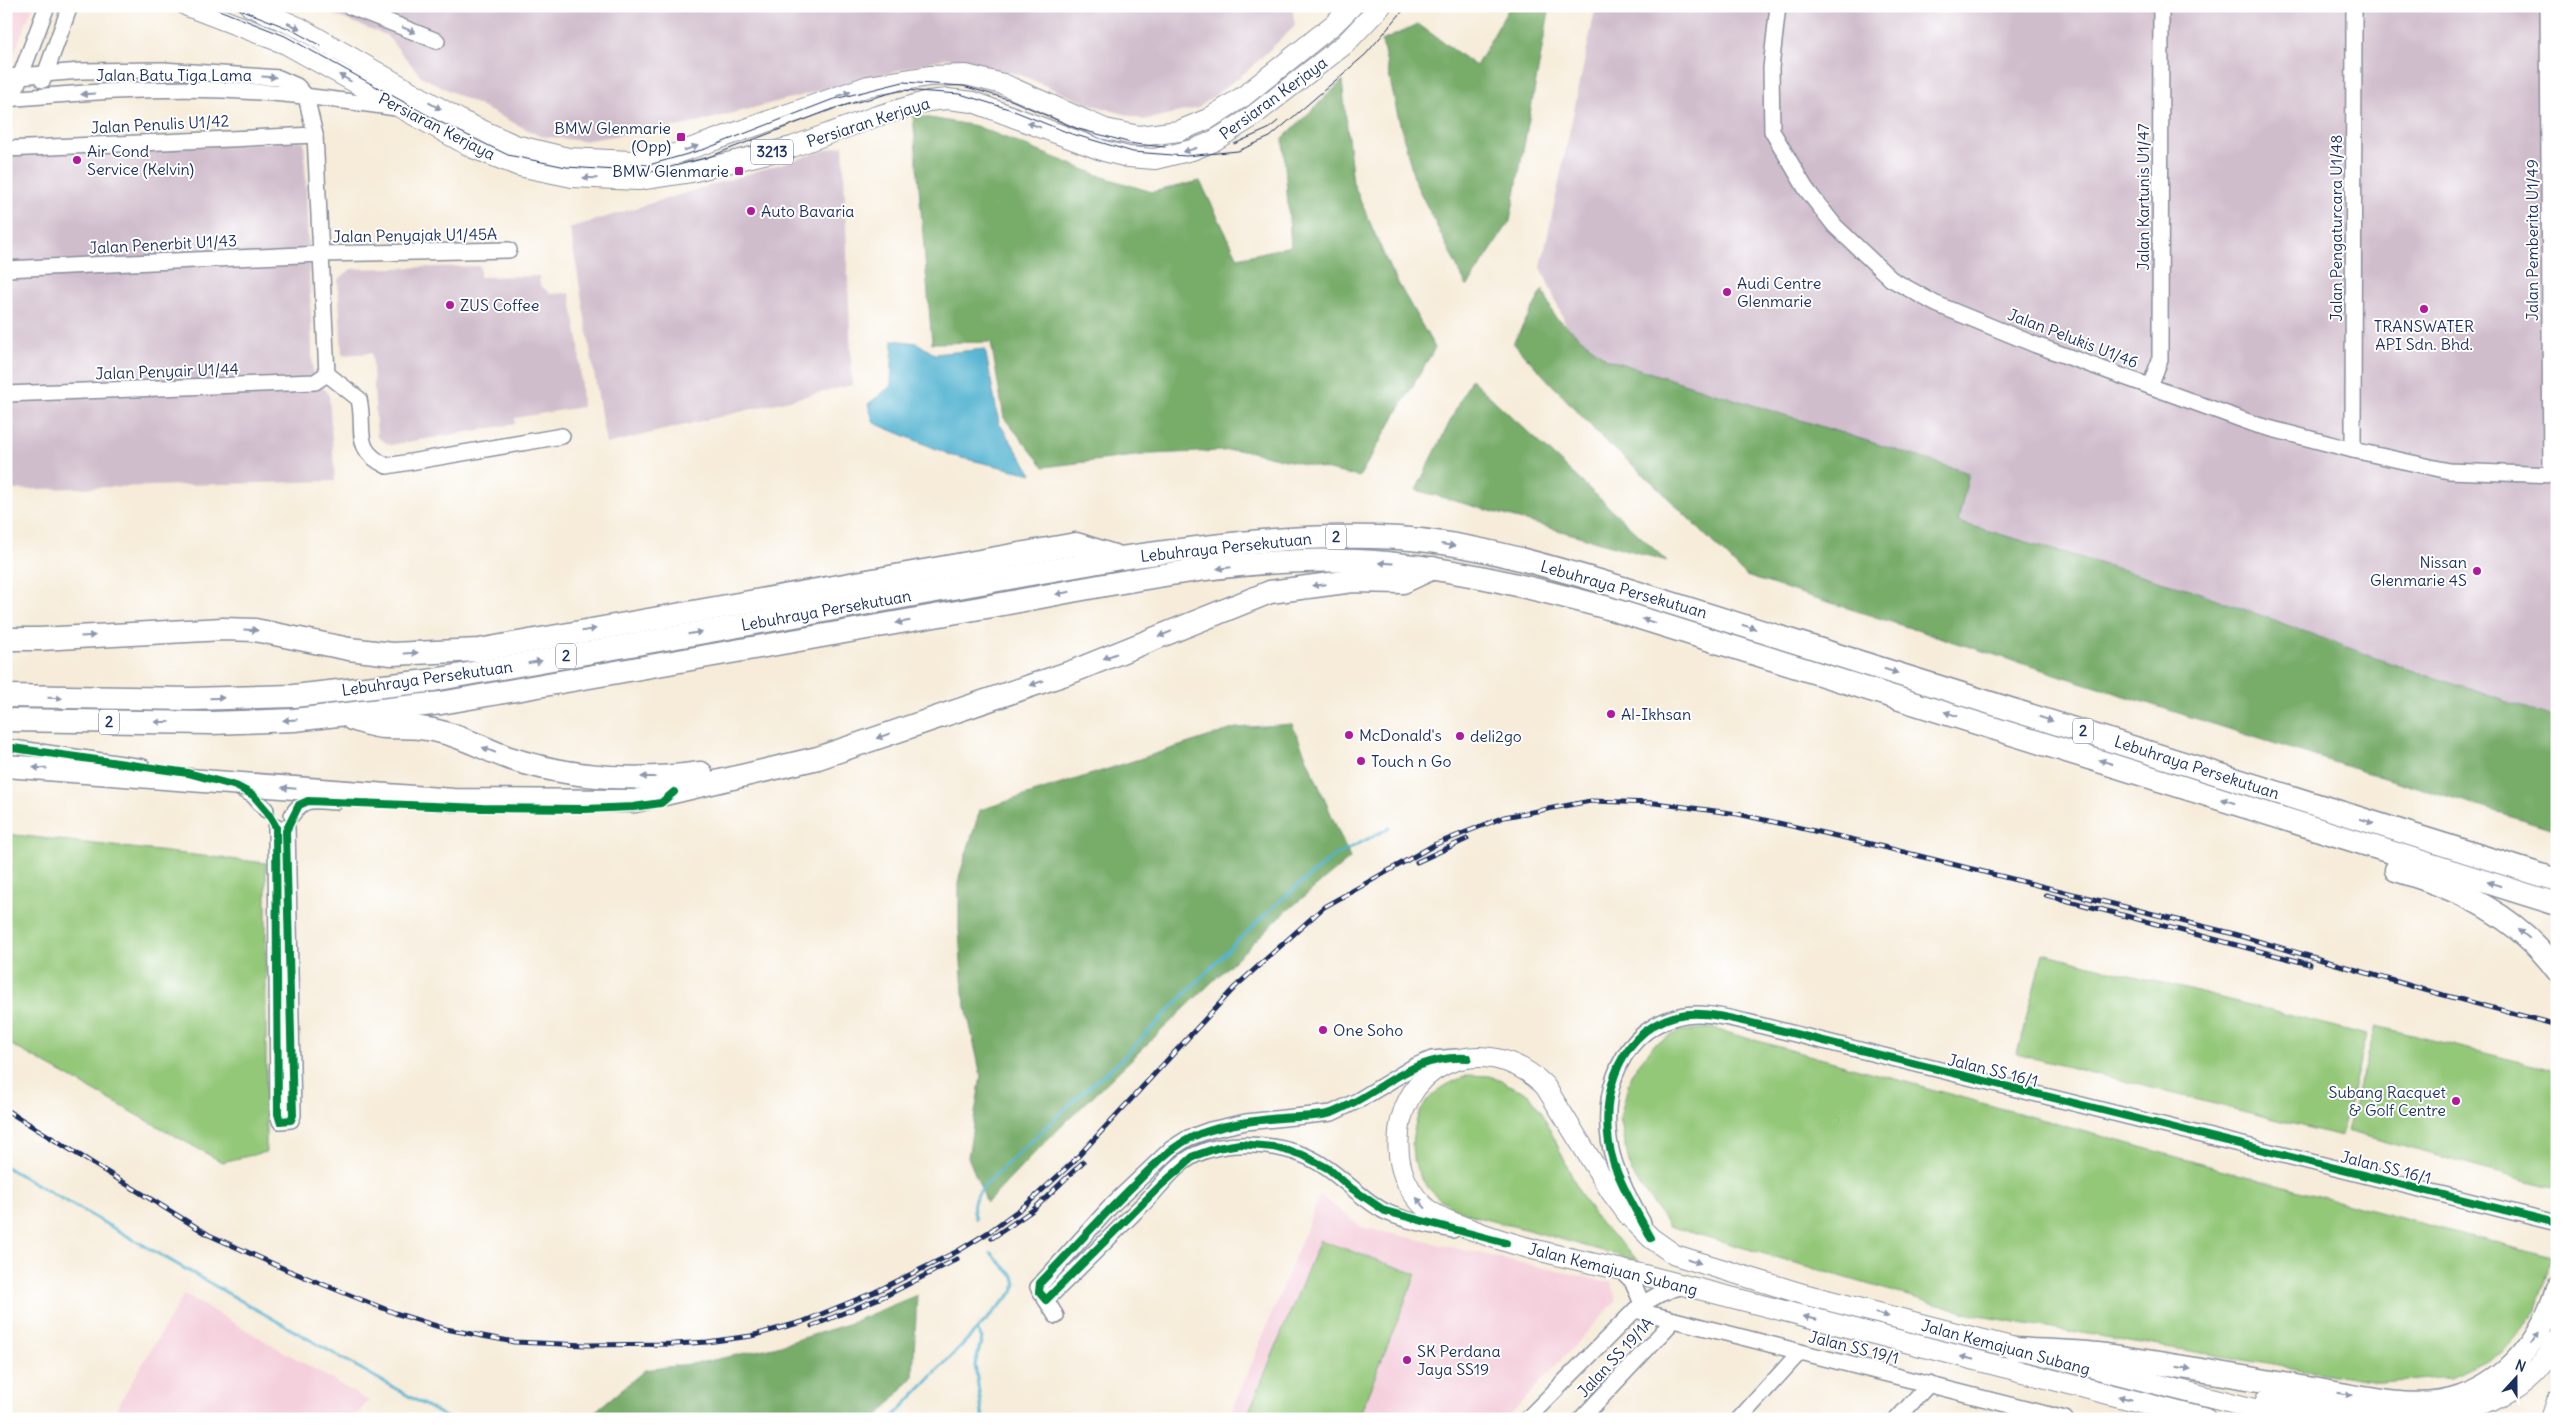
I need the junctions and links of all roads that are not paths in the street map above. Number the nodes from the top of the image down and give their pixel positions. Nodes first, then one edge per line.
1 (47, 6) edge
2 (70, 6) edge
3 (187, 6) edge
4 (250, 6) edge
5 (348, 6) edge
6 (1352, 6) edge
7 (1382, 6) edge
8 (1778, 6) edge
9 (2161, 6) edge
10 (2354, 6) edge
11 (2548, 6) edge
12 (58, 40) junction
13 (437, 41) dead end
14 (32, 43) junction
15 (6, 69) edge
16 (81, 71) junction
17 (46, 73) junction
18 (13, 76) edge
19 (37, 96) junction
20 (306, 96) junction
21 (9, 99) edge
22 (339, 100) junction
23 (400, 109) junction
24 (315, 135) junction
25 (6, 149) edge
26 (509, 250) dead end
27 (321, 254) junction
28 (6, 269) edge
29 (326, 374) junction
30 (2150, 386) junction
31 (6, 394) edge
32 (562, 436) dead end
33 (2353, 450) junction
34 (2554, 474) edge
35 (1121, 558) junction
36 (1434, 568) junction
37 (6, 639) edge
38 (6, 696) edge
39 (339, 716) junction
40 (6, 720) edge
41 (6, 747) edge
42 (818, 758) junction
43 (6, 766) edge
44 (674, 792) junction
45 (266, 810) dead end
46 (2275, 816) junction
47 (285, 823) junction
48 (2557, 880) edge
49 (2557, 904) edge
50 (2557, 970) edge
51 (1468, 1058) junction
52 (1114, 1204) junction
53 (1128, 1218) junction
54 (2557, 1223) edge
55 (1652, 1238) junction
56 (1506, 1243) junction
57 (1620, 1269) junction
58 (1685, 1286) junction
59 (2557, 1288) edge
60 (1046, 1300) junction
61 (1639, 1307) junction
62 (1056, 1316) dead end
63 (1674, 1320) junction
64 (2557, 1340) edge
65 (2014, 1349) junction
66 (1800, 1352) junction
67 (2128, 1378) junction
68 (1929, 1384) junction
69 (2557, 1400) edge
70 (1527, 1419) edge
71 (1581, 1419) edge
72 (1739, 1419) edge
73 (1897, 1419) edge
74 (2065, 1419) edge
75 (2206, 1419) edge
76 (2294, 1419) edge
77 (2388, 1419) edge
78 (2446, 1419) edge
79 (2551, 1419) edge

1 - 14 street
2 - 12 street
23 -> 3 main road, Persiaran Kerjaya / 3213
4 -> 6 main road, Persiaran Kerjaya / 3213
5 -> 13 street
7 -> 23 main road, Persiaran Kerjaya / 3213
8 - 30 street, Jalan Pelukis U1/46
9 - 30 street, Jalan Kartunis U1/47
10 - 33 street, Jalan Pengaturcara U1/48
11 - 34 street, Jalan Pemberita U1/49
12 - 16 street
12 - 17 street
14 - 15 street
14 - 18 street
16 - 17 street, Jalan Batu Tiga Lama
16 -> 20 street, Jalan Batu Tiga Lama
17 - 18 street, Jalan Batu Tiga Lama
17 - 19 street
18 - 21 street
20 -> 19 street, Jalan Batu Tiga Lama
19 - 21 street, Jalan Batu Tiga Lama
20 - 22 street
20 - 24 street
22 - 23 street
22 - 24 street
24 - 25 street, Jalan Penulis U1/42
24 - 27 street
26 - 27 street, Jalan Penyajak U1/45A
27 - 28 street, Jalan Penerbit U1/43
27 - 29 street
29 - 31 street, Jalan Penyair U1/44
29 - 32 street
30 - 33 street, Jalan Pelukis U1/46
33 - 34 street, Jalan Pelukis U1/46
37 -> 35 highway
38 -> 35 highway, Lebuhraya Persekutuan / 2
35 -> 48 highway, Lebuhraya Persekutuan / 2
36 -> 39 highway, Lebuhraya Persekutuan / 2
36 -> 42 highway
46 -> 36 highway, Lebuhraya Persekutuan / 2
39 -> 40 highway, Lebuhraya Persekutuan / 2
42 -> 39 highway
41 - 45 street
42 - 44 highway
44 -> 43 highway, bridge
44 - 47 street
49 -> 46 highway, Lebuhraya Persekutuan / 2
50 -> 46 highway
47 - 47 street
51 - 52 street
51 - 55 main road, Jalan Kemajuan Subang
56 -> 51 main road, Jalan Kemajuan Subang
52 - 53 street
52 - 60 street
53 - 56 street
53 - 60 street
54 - 55 street, Jalan SS 16/1
55 -> 65 main road, Jalan Kemajuan Subang
56 - 57 main road, Jalan Kemajuan Subang
57 - 58 main road, Jalan Kemajuan Subang
57 - 61 street
58 - 61 street
75 -> 58 main road, Jalan Kemajuan Subang
65 -> 59 highway
60 - 62 street
61 - 63 street, Jalan SS 19/1
61 - 70 street
63 - 66 street, Jalan SS 19/1
63 - 71 street, Jalan SS 19/1A
64 - 78 main road
65 - 67 main road, Jalan Kemajuan Subang
66 - 68 street, Jalan SS 19/1
66 - 72 street
67 - 76 main road, Jalan Kemajuan Subang
67 - 77 main road
68 - 73 street
68 - 74 street, Jalan SS 19/1
69 - 79 main road

